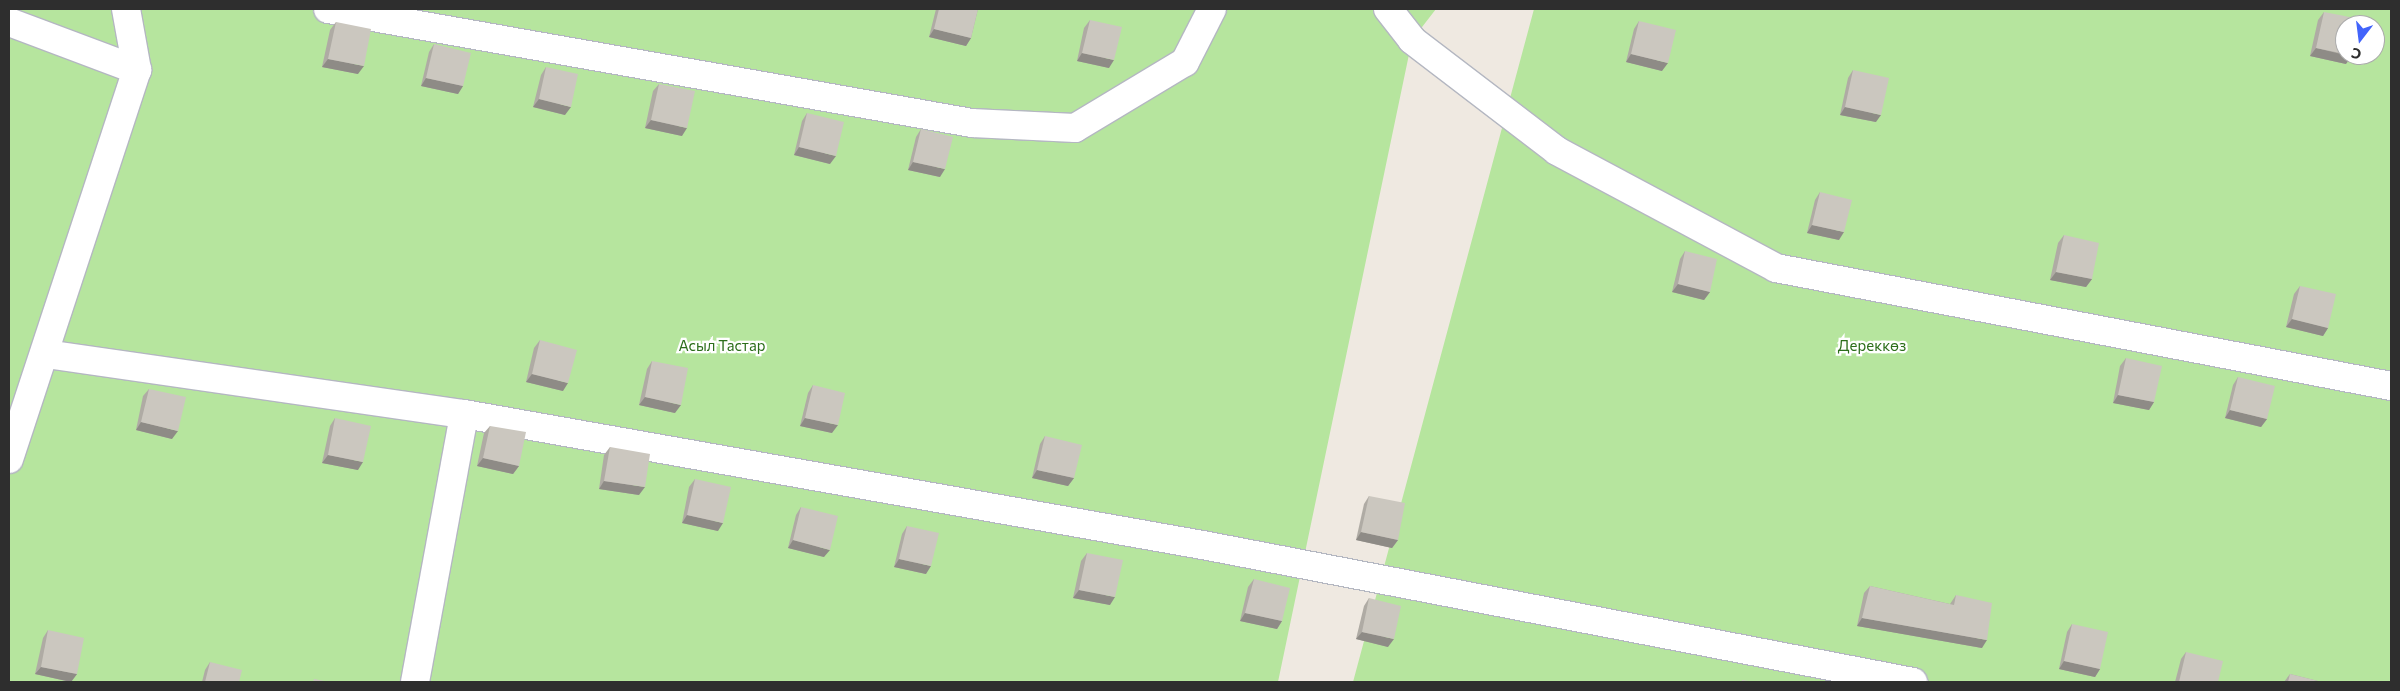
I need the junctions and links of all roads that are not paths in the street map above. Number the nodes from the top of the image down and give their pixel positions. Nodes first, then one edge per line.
1 (126, 9) edge
2 (328, 9) edge
3 (1212, 9) edge
4 (1388, 9) edge
5 (9, 22) edge
6 (137, 70) junction
7 (46, 354) junction
8 (2391, 386) edge
9 (18, 391) edge
10 (464, 414) junction
11 (9, 459) edge
12 (415, 682) edge
13 (1913, 682) edge

1 - 6 street
2 - 3 street
4 - 8 street
5 - 6 street
6 - 7 street
7 - 9 street
7 - 10 street
9 - 11 street
10 - 12 street
10 - 13 street

